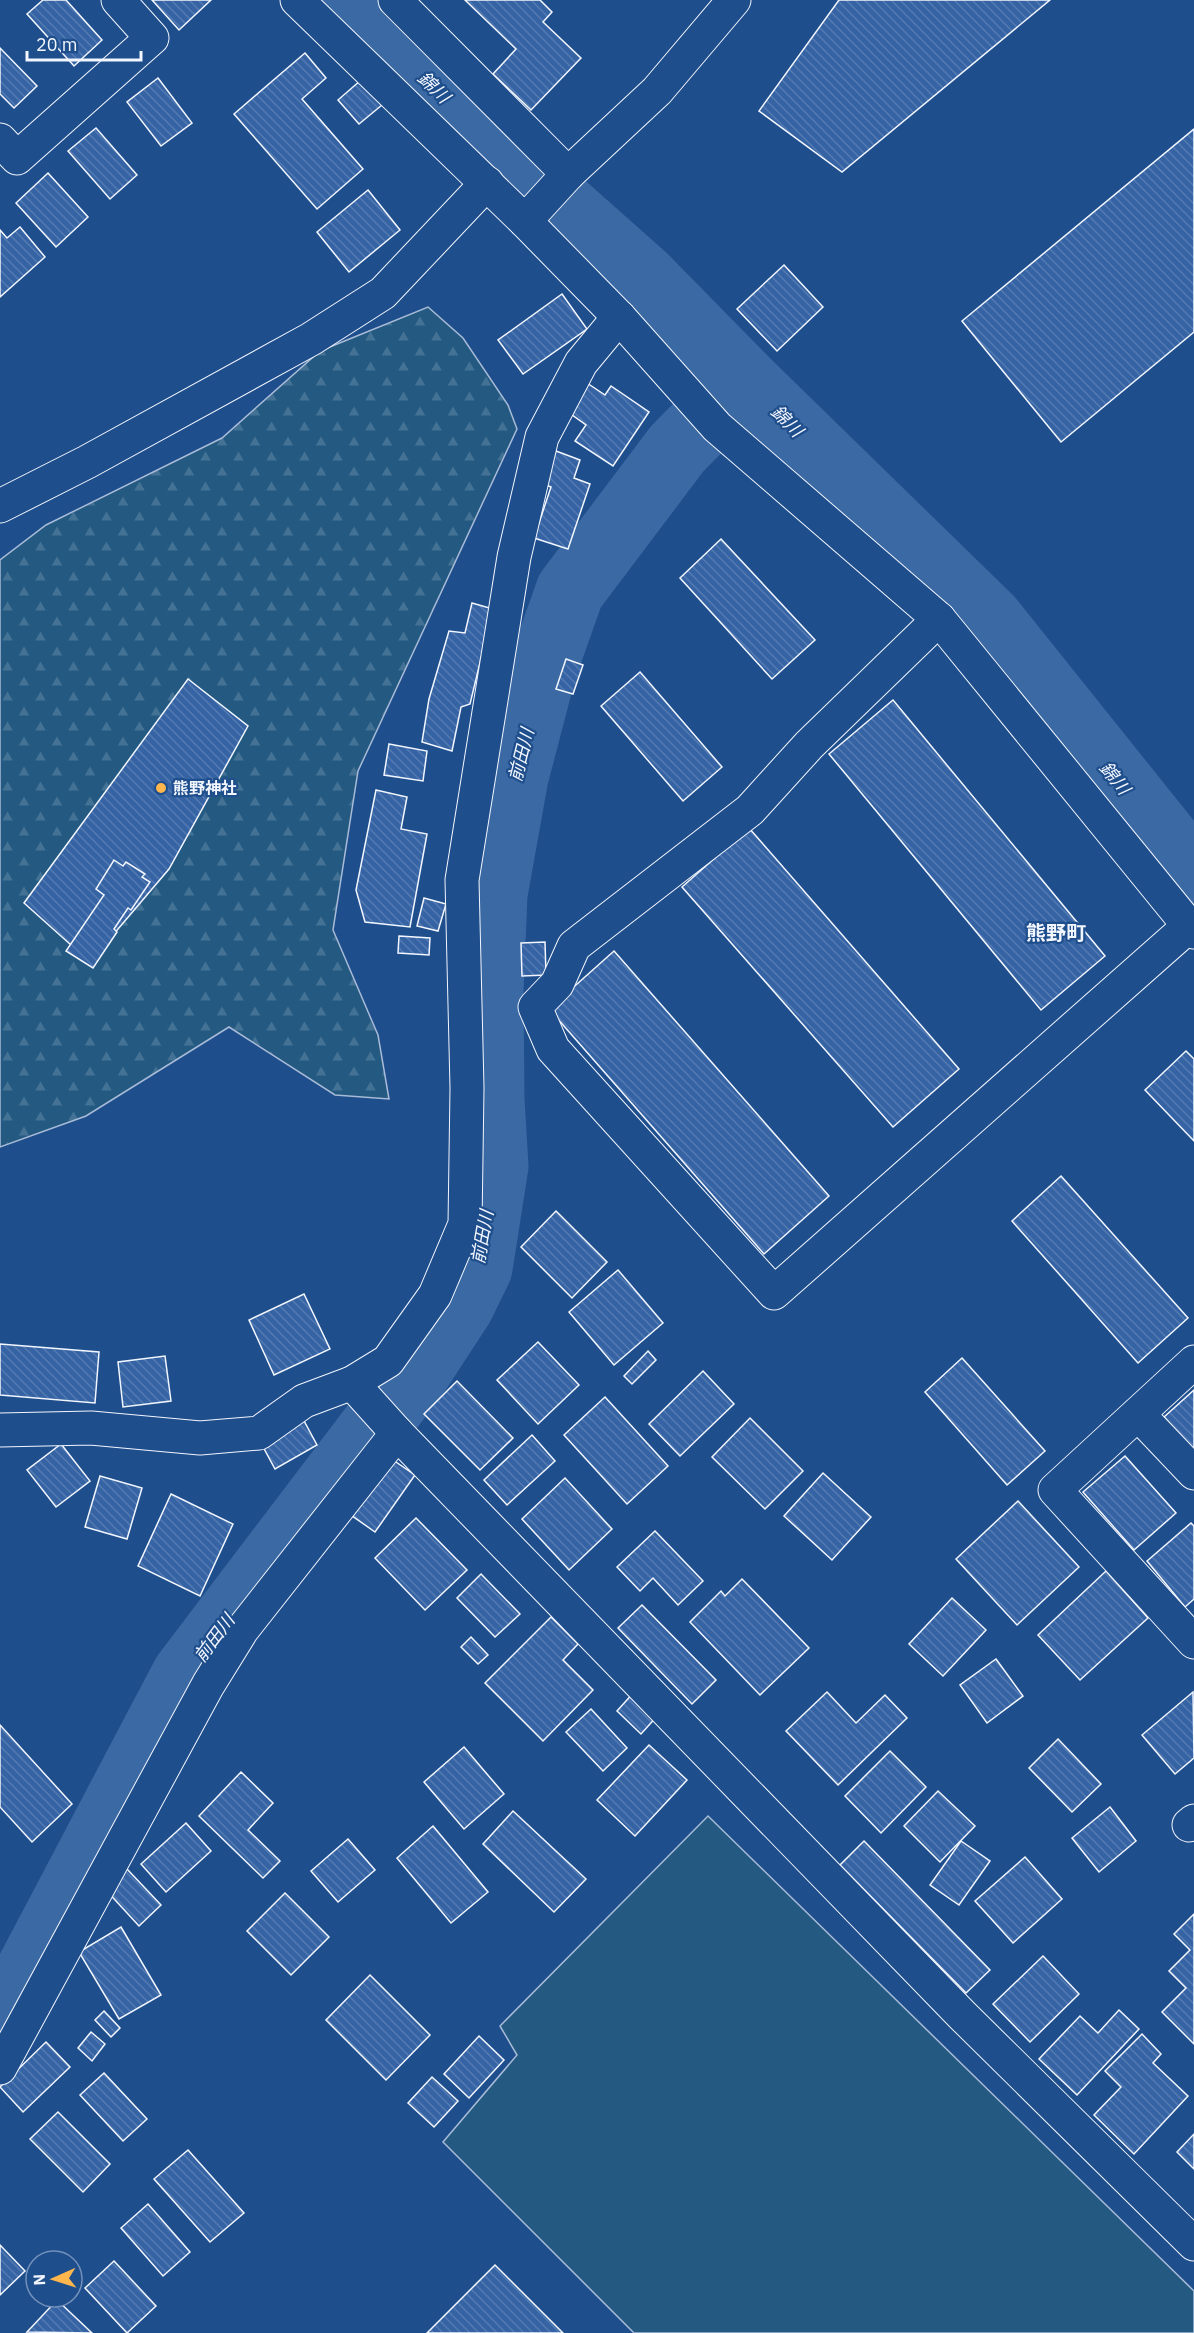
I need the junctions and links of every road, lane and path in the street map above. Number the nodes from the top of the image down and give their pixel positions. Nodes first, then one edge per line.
1 (118, 0) edge
2 (297, 0) edge
3 (395, 0) edge
4 (734, 0) edge
5 (0, 140) edge
6 (568, 174) junction
7 (486, 183) junction
8 (525, 221) junction
9 (619, 317) junction
10 (0, 506) edge
11 (939, 619) junction
12 (1191, 929) edge
13 (1194, 1362) edge
14 (352, 1383) junction
15 (1138, 1414) junction
16 (0, 1430) edge
17 (397, 1433) junction
18 (1194, 1473) edge
19 (1194, 1642) edge
20 (0, 2067) edge
21 (1194, 2244) edge

1 - 5 street
2 - 7 street
3 - 6 street
4 - 6 street
6 - 8 street
7 - 8 street
7 - 10 street
8 - 9 street
9 - 11 street
9 - 14 street
11 - 12 street
11 - 12 street
13 - 15 street
14 - 16 street
14 - 17 street
15 - 18 street
15 - 19 street
17 - 20 street
17 - 21 street

